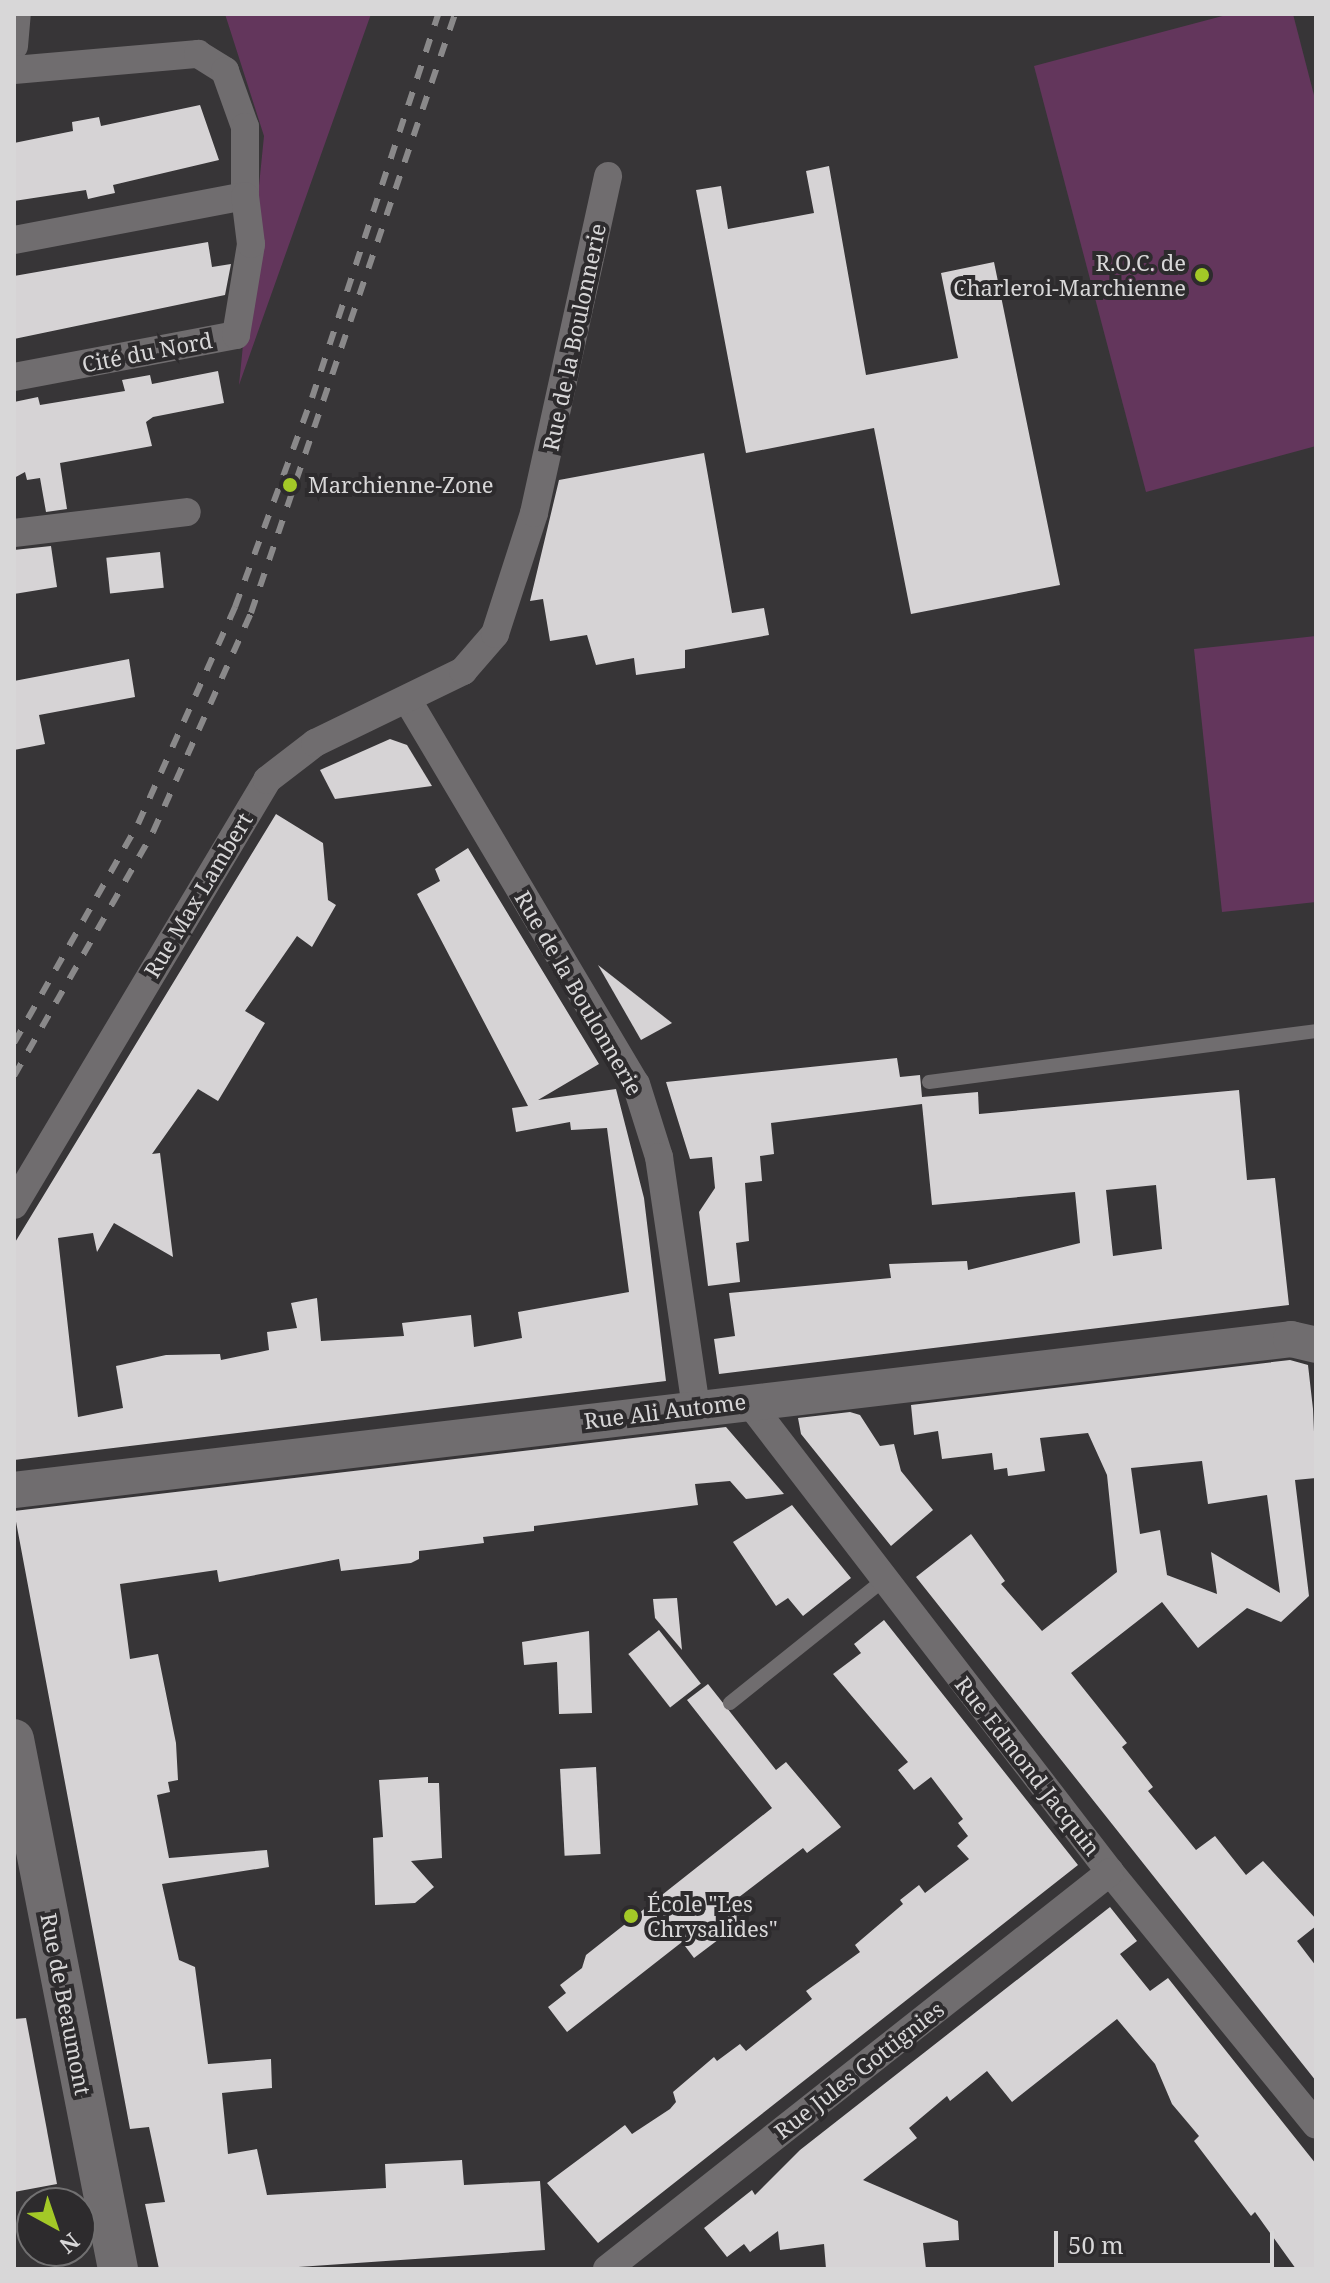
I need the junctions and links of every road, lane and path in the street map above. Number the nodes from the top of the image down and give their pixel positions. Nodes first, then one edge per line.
1 (17, 14) edge
2 (14, 46) edge
3 (14, 70) edge
4 (608, 176) dead end
5 (245, 196) junction
6 (14, 240) edge
7 (14, 377) edge
8 (187, 512) dead end
9 (14, 533) edge
10 (463, 671) joint
11 (407, 699) junction
12 (1316, 1031) edge
13 (929, 1082) dead end
14 (14, 1205) edge
15 (1316, 1345) edge
16 (748, 1401) junction
17 (696, 1407) junction
18 (14, 1490) edge
19 (885, 1579) junction
20 (730, 1703) dead end
21 (14, 1739) edge
22 (1110, 1872) junction
23 (1316, 2125) edge
24 (118, 2269) edge
25 (607, 2269) edge

1 - 2 street
3 - 5 street, Cité du Nord
4 - 10 street, Rue de la Boulonnerie
5 - 6 street
5 - 7 street, Cité du Nord
8 - 9 street
10 - 11 street, Rue Max Lambert
11 - 14 street, Rue Max Lambert
11 - 17 street, Rue de la Boulonnerie
12 - 13 lane
15 - 16 street, Rue Ali Autome
16 - 17 street, Rue Ali Autome
16 - 19 street, Rue Edmond Jacquin
17 - 18 street, Rue Ali Autome
19 - 20 lane
19 - 22 street, Rue Edmond Jacquin
21 - 24 main road, Rue de Beaumont
22 - 23 street, Rue Edmond Jacquin
22 - 25 street, Rue Jules Gottignies

